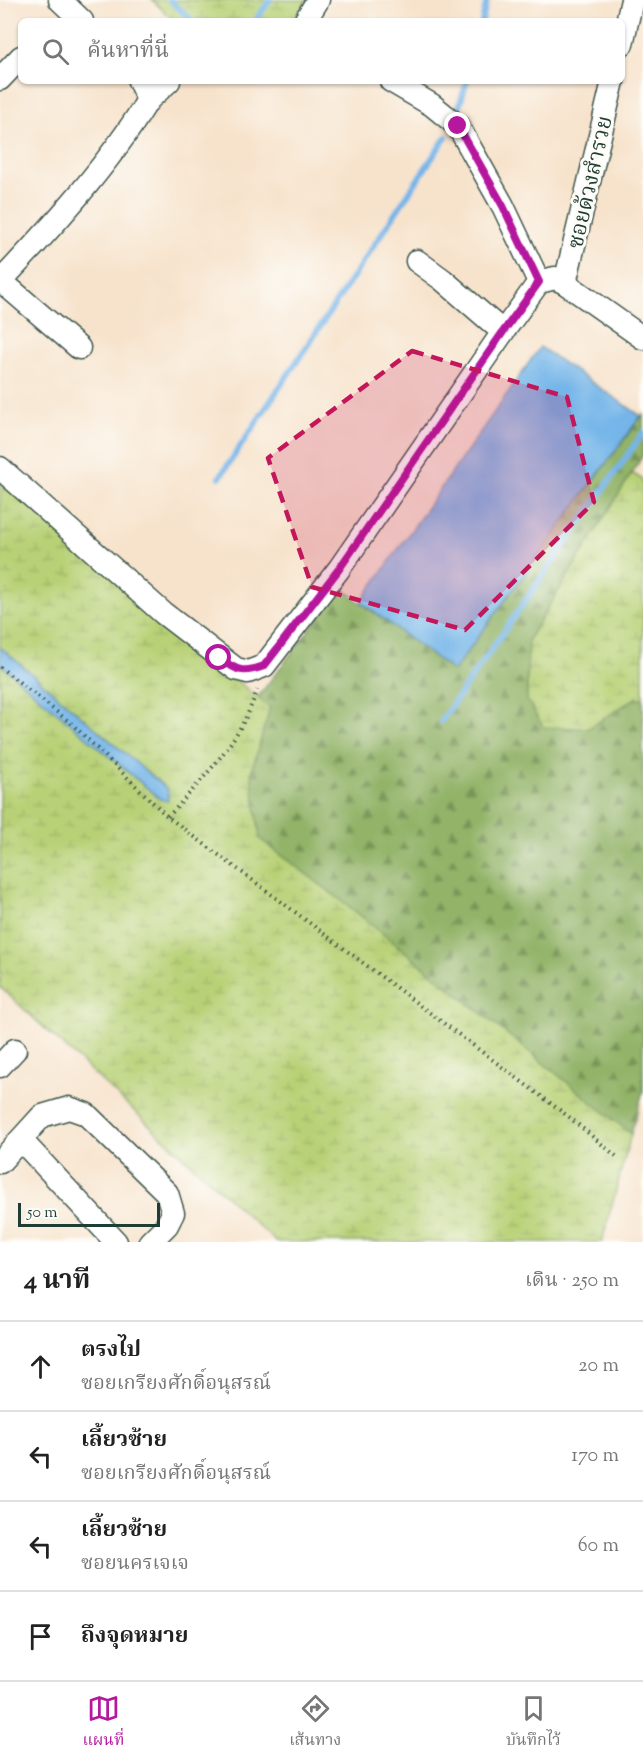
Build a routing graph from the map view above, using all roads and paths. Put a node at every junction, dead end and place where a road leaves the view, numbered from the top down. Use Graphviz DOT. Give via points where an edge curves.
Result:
graph roads {
  1 [pos="318,0"];
  2 [pos="632,0"];
  3 [pos="307,18"];
  4 [pos="625,31"];
  5 [pos="18,60"];
  6 [pos="0,79"];
  7 [pos="160,84"];
  8 [pos="396,84"];
  9 [pos="612,84"];
  10 [pos="143,91"];
  11 [pos="417,261"];
  12 [pos="1,282"];
  13 [pos="539,282"];
  14 [pos="565,283"];
  15 [pos="503,332"];
  16 [pos="643,338"];
  17 [pos="79,348"];
  18 [pos="0,468"];
  19 [pos="264,666"];
  20 [pos="0,667"];
  21 [pos="168,817"];
  22 [pos="21,1140"];
  23 [pos="616,1156"];
  24 [pos="0,1162"];
  25 [pos="116,1242"];
  26 [pos="150,1242"];
  1 -- 3 [label="street"];
  2 -- 4 [label="street"];
  5 -- 6 [label="street"];
  7 -- 10 [label="street"];
  8 -- 13 [label="street" via="458,126 503,206"];
  9 -- 14 [label="street, ซอยด้วงสำรวย"];
  10 -- 12 [label="street" via="133,123 70,206"];
  11 -- 15 [label="street"];
  12 -- 17 [label="street"];
  13 -- 14 [label="street" via="555,278"];
  13 -- 15 [label="street"];
  14 -- 16 [label="street"];
  15 -- 19 [label="street" via="339,569"];
  18 -- 19 [label="street" via="219,658 248,672"];
  19 -- 21 [label="path" via="251,709 220,759"];
  20 -- 21 [label="path" via="72,724"];
  21 -- 23 [label="path"];
  22 -- 24 [label="street"];
  22 -- 25 [label="street"];
  22 -- 26 [label="street" via="42,1116 69,1108 86,1114 167,1193 173,1213 167,1226"];
}
